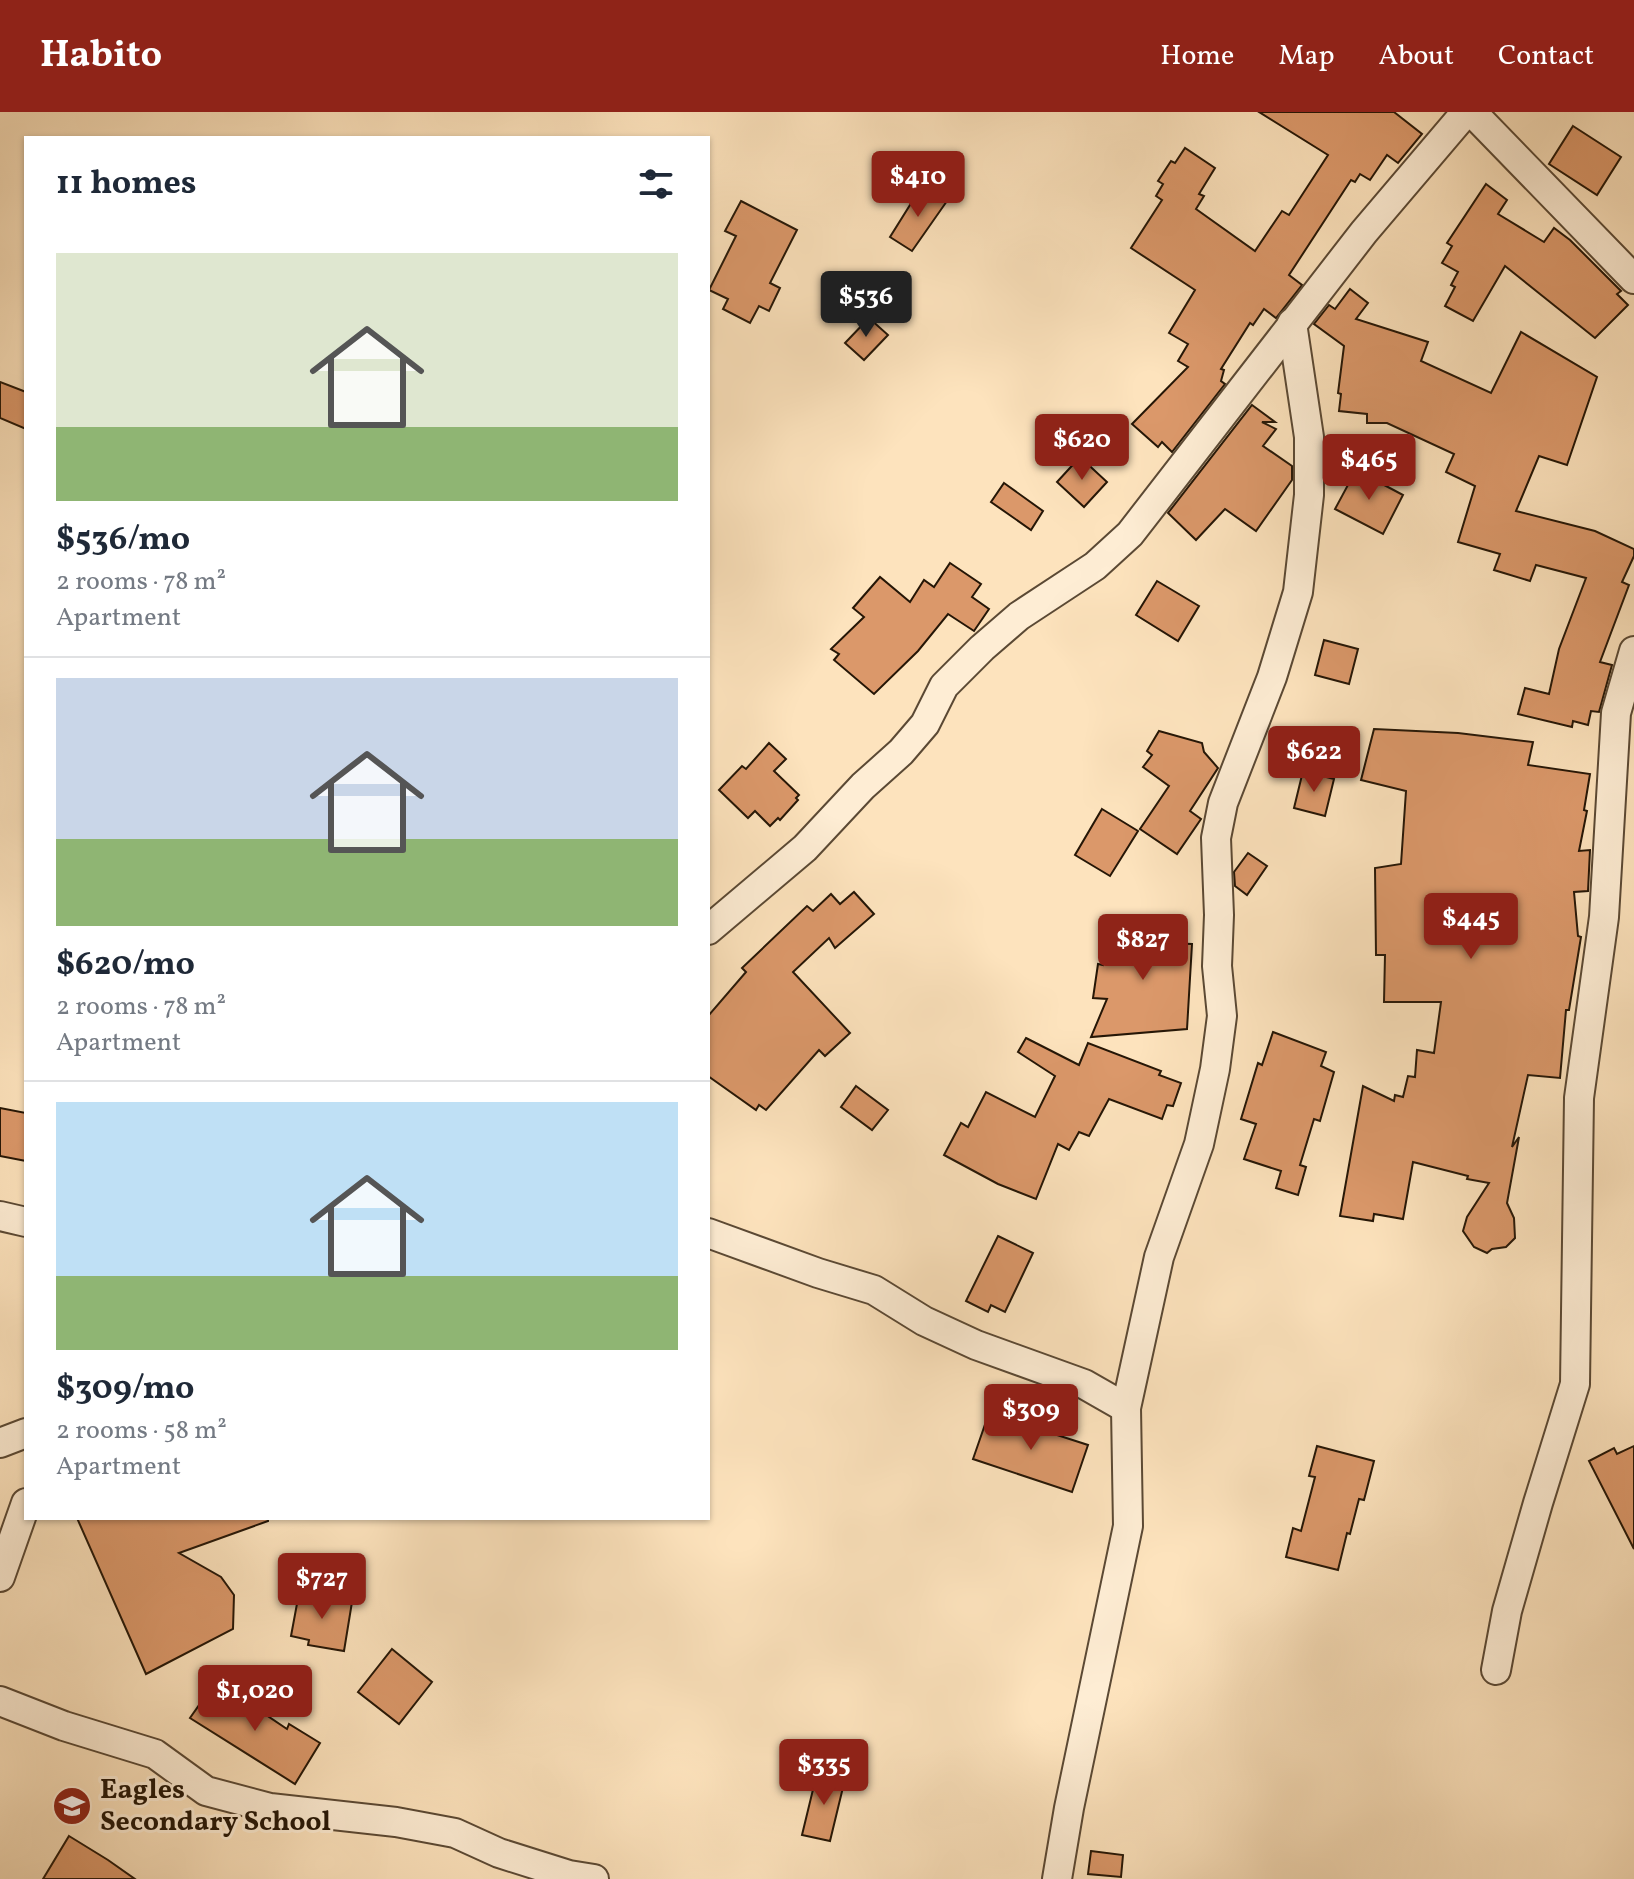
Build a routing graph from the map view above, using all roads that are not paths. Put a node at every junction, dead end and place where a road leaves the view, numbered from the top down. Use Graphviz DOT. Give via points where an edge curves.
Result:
graph roads {
  1 [pos="1466,112"];
  2 [pos="1472,112"];
  3 [pos="1634,279"];
  4 [pos="1292,323"];
  5 [pos="1634,651"];
  6 [pos="710,928"];
  7 [pos="0,1216"];
  8 [pos="24,1222"];
  9 [pos="710,1234"];
  10 [pos="1126,1408"];
  11 [pos="24,1434"];
  12 [pos="0,1443"];
  13 [pos="24,1509"];
  14 [pos="0,1577"];
  15 [pos="1496,1670"];
  16 [pos="0,1701"];
  17 [pos="594,1879"];
  18 [pos="1057,1879"];
  1 -- 4 [label="street"];
  2 -- 3 [label="street"];
  4 -- 6 [label="street" via="1130,534 982,648 944,686 925,724 901,752 805,848"];
  4 -- 10 [label="street" via="1309,437 1309,495 1298,592 1218,826 1222,1016 1215,1069 1199,1144 1159,1257"];
  5 -- 15 [label="street" via="1616,713 1604,917 1579,1098 1575,1384 1507,1611"];
  7 -- 8 [label="street"];
  9 -- 10 [label="street" via="874,1290 924,1321 1084,1384"];
  10 -- 18 [label="street" via="1128,1526"];
  11 -- 12 [label="street"];
  13 -- 14 [label="street"];
  16 -- 17 [label="street" via="155,1754 206,1791 270,1808 455,1833 499,1853"];
}
